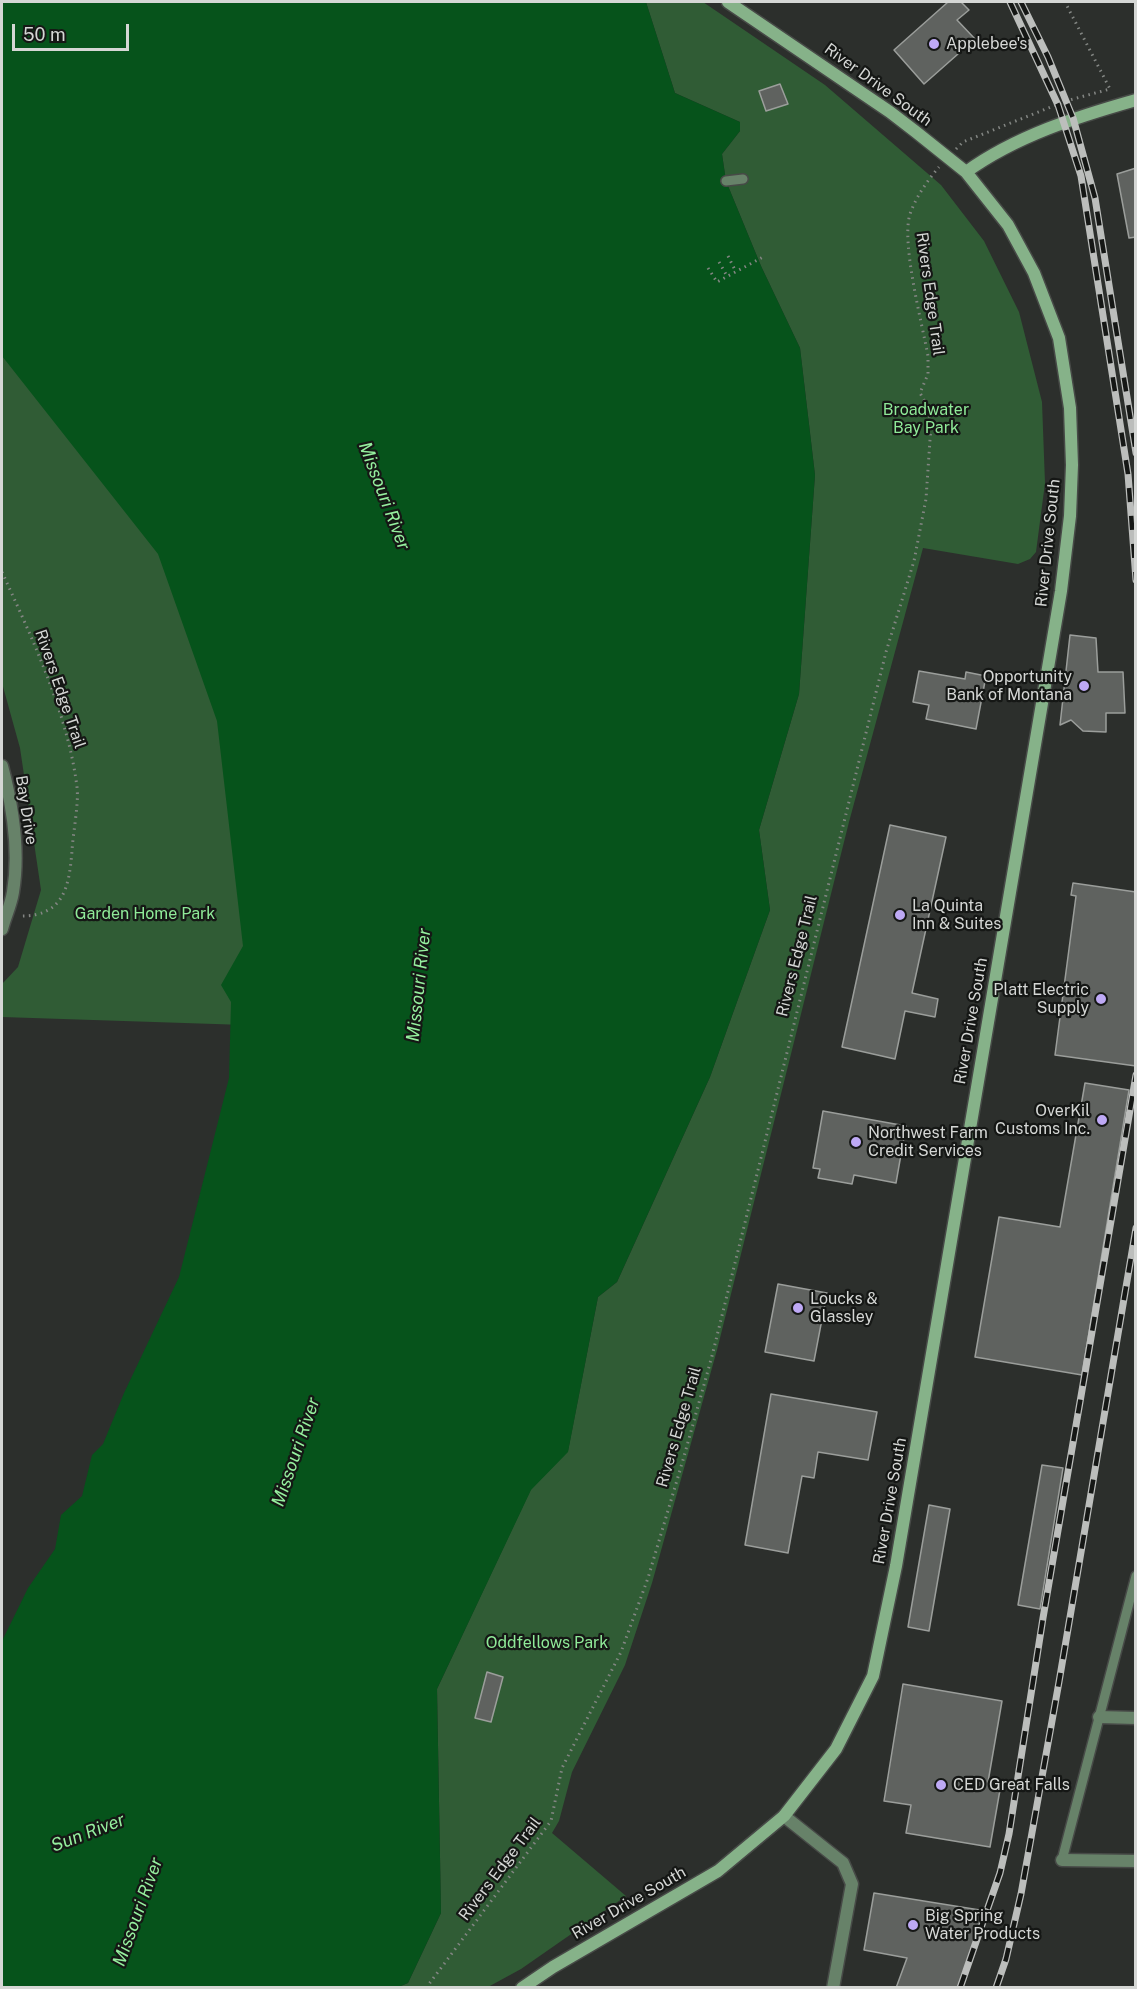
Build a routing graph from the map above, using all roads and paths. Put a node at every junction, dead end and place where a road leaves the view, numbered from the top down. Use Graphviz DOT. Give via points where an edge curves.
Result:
graph roads {
  1 [pos="728,2"];
  2 [pos="1065,2"];
  3 [pos="1136,100"];
  4 [pos="947,157"];
  5 [pos="966,172"];
  6 [pos="743,179"];
  7 [pos="726,181"];
  8 [pos="728,256"];
  9 [pos="763,257"];
  10 [pos="719,262"];
  11 [pos="708,268"];
  12 [pos="736,272"];
  13 [pos="727,276"];
  14 [pos="2,572"];
  15 [pos="2,766"];
  16 [pos="6,913"];
  17 [pos="2,929"];
  18 [pos="1136,1576"];
  19 [pos="1099,1718"];
  20 [pos="1136,1718"];
  21 [pos="784,1816"];
  22 [pos="1062,1860"];
  23 [pos="1136,1861"];
  24 [pos="426,1988"];
  25 [pos="522,1988"];
  26 [pos="833,1988"];
  1 -- 4 [label="main road, River Drive South" via="890,112"];
  2 -- 4 [label="path, Rivers Edge Trail" via="1110,89 1066,101 963,142"];
  3 -- 5 [label="main road" via="1073,118 991,154"];
  4 -- 5 [label="main road, River Drive South"];
  4 -- 24 [label="path, Rivers Edge Trail" via="925,183 910,215 907,238 928,356 928,374 920,393 928,407 931,425 926,499 916,551 886,652 683,1460 621,1652 562,1768 551,1821"];
  5 -- 21 [label="main road, River Drive South" via="1008,225 1034,273 1059,338 1070,408 1070,516 1057,613 898,1555 873,1676 836,1749"];
  6 -- 7 [label="lane"];
  8 -- 12 [label="path"];
  9 -- 12 [label="path"];
  10 -- 13 [label="path"];
  11 -- 13 [label="path" via="717,282"];
  12 -- 13 [label="path"];
  14 -- 16 [label="path, Rivers Edge Trail" via="36,647 66,733 77,789 70,873 64,893 55,907 37,916"];
  15 -- 16 [label="street, Bay Drive" via="10,796 16,854 13,894"];
  16 -- 17 [label="street, Bay Drive"];
  18 -- 19 [label="lane"];
  19 -- 20 [label="street"];
  19 -- 22 [label="lane"];
  21 -- 25 [label="main road, River Drive South" via="718,1870"];
  21 -- 26 [label="street" via="843,1863 852,1884"];
  22 -- 23 [label="street"];
}
